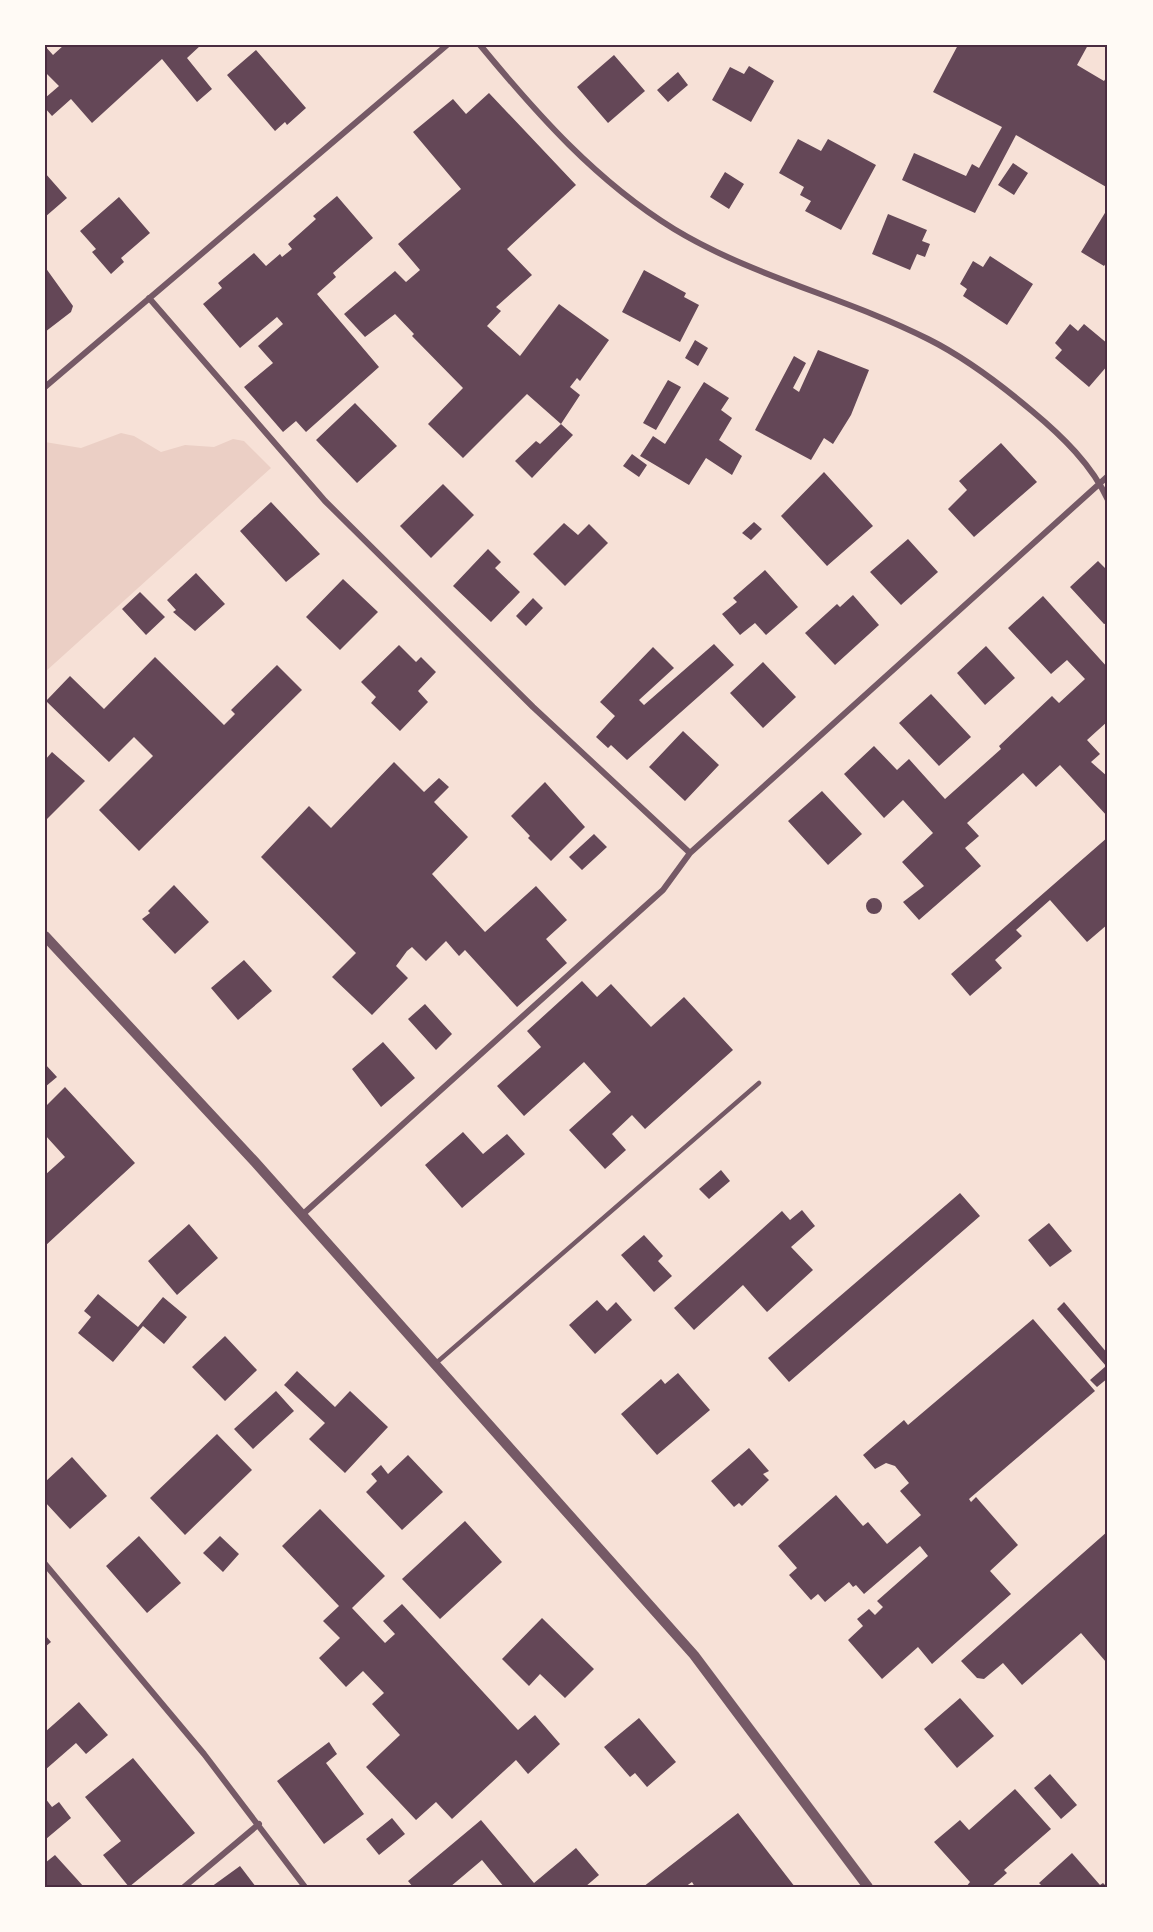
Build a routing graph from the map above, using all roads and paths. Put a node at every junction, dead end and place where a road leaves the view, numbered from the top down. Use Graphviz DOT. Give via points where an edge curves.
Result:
graph roads {
  1 [pos="447,45"];
  2 [pos="480,45"];
  3 [pos="149,298"];
  4 [pos="45,387"];
  5 [pos="1108,476"];
  6 [pos="1100,483"];
  7 [pos="1108,500"];
  8 [pos="690,853"];
  9 [pos="45,936"];
  10 [pos="759,1083"];
  11 [pos="302,1215"];
  12 [pos="435,1364"];
  13 [pos="45,1564"];
  14 [pos="259,1824"];
  15 [pos="184,1887"];
  16 [pos="304,1887"];
  17 [pos="868,1887"];
  1 -- 3 [label="street"];
  2 -- 6 [label="street" via="561,137 637,204 732,260 896,324 956,354 1041,418"];
  3 -- 4 [label="street"];
  3 -- 8 [label="street" via="333,509 540,714"];
  5 -- 6 [label="street"];
  6 -- 7 [label="street"];
  6 -- 8 [label="street"];
  8 -- 11 [label="street" via="663,890"];
  9 -- 11 [label="street"];
  10 -- 12 [label="lane"];
  11 -- 12 [label="street"];
  12 -- 17 [label="street" via="694,1656"];
  13 -- 14 [label="street"];
  14 -- 15 [label="street"];
  14 -- 16 [label="street"];
}
